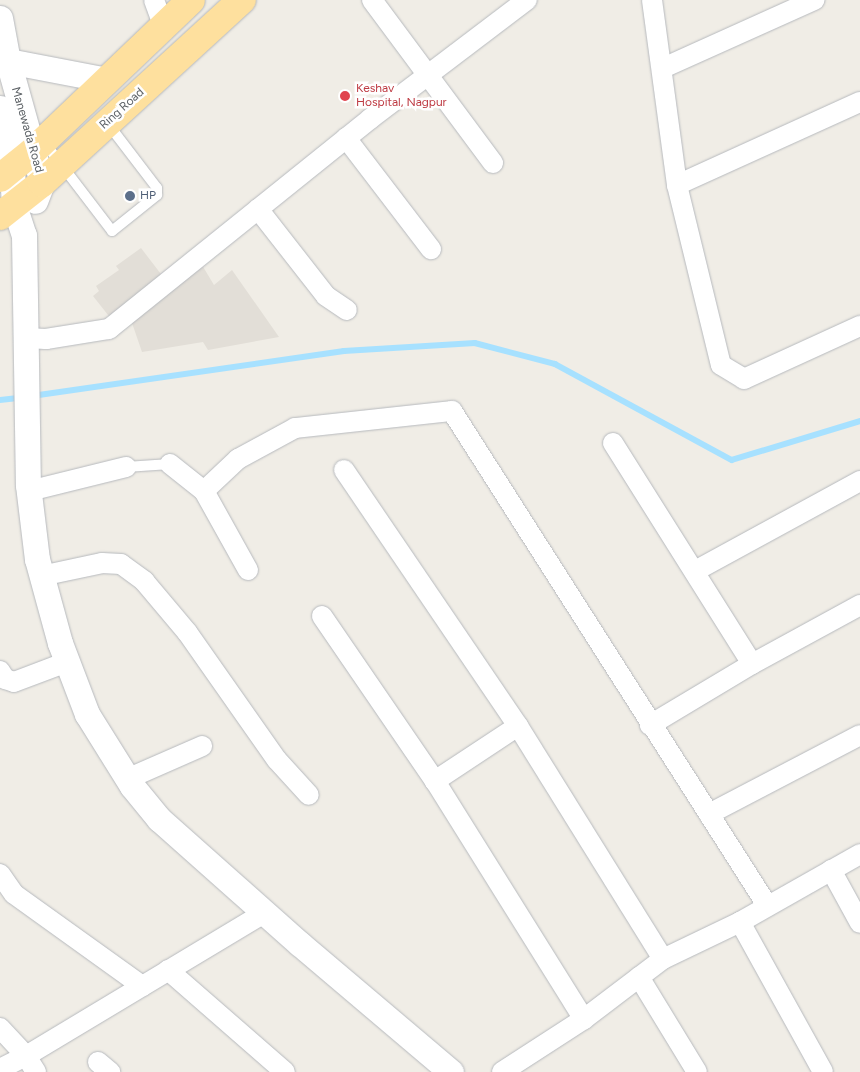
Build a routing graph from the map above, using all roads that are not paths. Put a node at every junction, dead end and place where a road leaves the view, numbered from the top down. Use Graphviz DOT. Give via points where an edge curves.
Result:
graph roads {
  1 [pos="191,0"];
  2 [pos="242,0"];
  3 [pos="372,0"];
  4 [pos="527,0"];
  5 [pos="652,0"];
  6 [pos="814,0"];
  7 [pos="159,12"];
  8 [pos="0,18"];
  9 [pos="8,61"];
  10 [pos="663,68"];
  11 [pos="429,74"];
  12 [pos="107,80"];
  13 [pos="860,102"];
  14 [pos="0,108"];
  15 [pos="107,123"];
  16 [pos="346,138"];
  17 [pos="22,160"];
  18 [pos="493,163"];
  19 [pos="51,174"];
  20 [pos="677,185"];
  21 [pos="258,209"];
  22 [pos="7,211"];
  23 [pos="24,235"];
  24 [pos="431,249"];
  25 [pos="347,310"];
  26 [pos="860,326"];
  27 [pos="25,338"];
  28 [pos="613,443"];
  29 [pos="170,464"];
  30 [pos="126,467"];
  31 [pos="344,470"];
  32 [pos="860,481"];
  33 [pos="29,491"];
  34 [pos="204,491"];
  35 [pos="248,570"];
  36 [pos="695,571"];
  37 [pos="41,576"];
  38 [pos="860,605"];
  39 [pos="322,616"];
  40 [pos="67,662"];
  41 [pos="752,664"];
  42 [pos="0,671"];
  43 [pos="650,724"];
  44 [pos="518,726"];
  45 [pos="860,735"];
  46 [pos="202,746"];
  47 [pos="127,779"];
  48 [pos="435,781"];
  49 [pos="309,794"];
  50 [pos="708,814"];
  51 [pos="860,854"];
  52 [pos="831,870"];
  53 [pos="0,874"];
  54 [pos="7,899"];
  55 [pos="767,905"];
  56 [pos="264,913"];
  57 [pos="740,922"];
  58 [pos="860,923"];
  59 [pos="663,959"];
  60 [pos="168,970"];
  61 [pos="639,977"];
  62 [pos="142,986"];
  63 [pos="584,1019"];
  64 [pos="0,1028"];
  65 [pos="31,1064"];
  66 [pos="0,1069"];
  67 [pos="285,1072"];
  68 [pos="450,1072"];
  69 [pos="502,1072"];
  70 [pos="697,1072"];
  71 [pos="824,1072"];
  1 -- 7 [label="highway"];
  2 -- 15 [label="highway, Ring Road"];
  3 -- 11 [label="street"];
  4 -- 11 [label="street"];
  5 -- 10 [label="street"];
  6 -- 10 [label="street"];
  7 -- 12 [label="highway"];
  8 -- 9 [label="street, Manewada Road"];
  9 -- 12 [label="street"];
  9 -- 17 [label="street, Manewada Road"];
  10 -- 20 [label="street"];
  11 -- 16 [label="street"];
  11 -- 18 [label="street"];
  12 -- 17 [label="highway"];
  13 -- 20 [label="street"];
  14 -- 17 [label="street"];
  15 -- 19 [label="highway, Ring Road"];
  15 -- 19 [label="lane" via="155,183 156,195 112,231"];
  16 -- 21 [label="street"];
  16 -- 24 [label="street"];
  17 -- 19 [label="street, Manewada Road"];
  17 -- 22 [label="street"];
  19 -- 22 [label="highway, Ring Road"];
  19 -- 23 [label="street"];
  20 -- 26 [label="street" via="721,365 744,379"];
  21 -- 25 [label="street" via="326,296"];
  21 -- 27 [label="street" via="109,329"];
  22 -- 23 [label="street"];
  23 -- 27 [label="street"];
  27 -- 33 [label="street"];
  28 -- 36 [label="street"];
  29 -- 30 [label="lane"];
  29 -- 34 [label="street"];
  30 -- 33 [label="street"];
  31 -- 44 [label="street"];
  32 -- 36 [label="street"];
  33 -- 37 [label="street"];
  34 -- 35 [label="street"];
  34 -- 43 [label="street" via="238,460 295,428 452,411"];
  36 -- 41 [label="street"];
  37 -- 40 [label="street"];
  37 -- 49 [label="street" via="102,563 121,564 144,581 187,632 278,760"];
  38 -- 41 [label="street"];
  39 -- 48 [label="street"];
  40 -- 42 [label="street" via="14,682 5,679"];
  40 -- 47 [label="street" via="87,714"];
  41 -- 43 [label="street"];
  43 -- 50 [label="street"];
  44 -- 48 [label="street"];
  44 -- 59 [label="street"];
  45 -- 50 [label="street"];
  46 -- 47 [label="street"];
  47 -- 56 [label="street" via="159,819"];
  48 -- 63 [label="street"];
  50 -- 55 [label="street"];
  51 -- 52 [label="street"];
  52 -- 55 [label="street"];
  52 -- 58 [label="street"];
  53 -- 54 [label="street"];
  54 -- 62 [label="street"];
  55 -- 57 [label="street"];
  56 -- 60 [label="street"];
  56 -- 68 [label="street"];
  57 -- 59 [label="street"];
  57 -- 71 [label="street"];
  59 -- 61 [label="street"];
  60 -- 62 [label="street"];
  60 -- 67 [label="street"];
  61 -- 63 [label="street"];
  61 -- 70 [label="street"];
  62 -- 65 [label="street"];
  63 -- 69 [label="street"];
  64 -- 65 [label="street"];
  65 -- 66 [label="street"];
}
